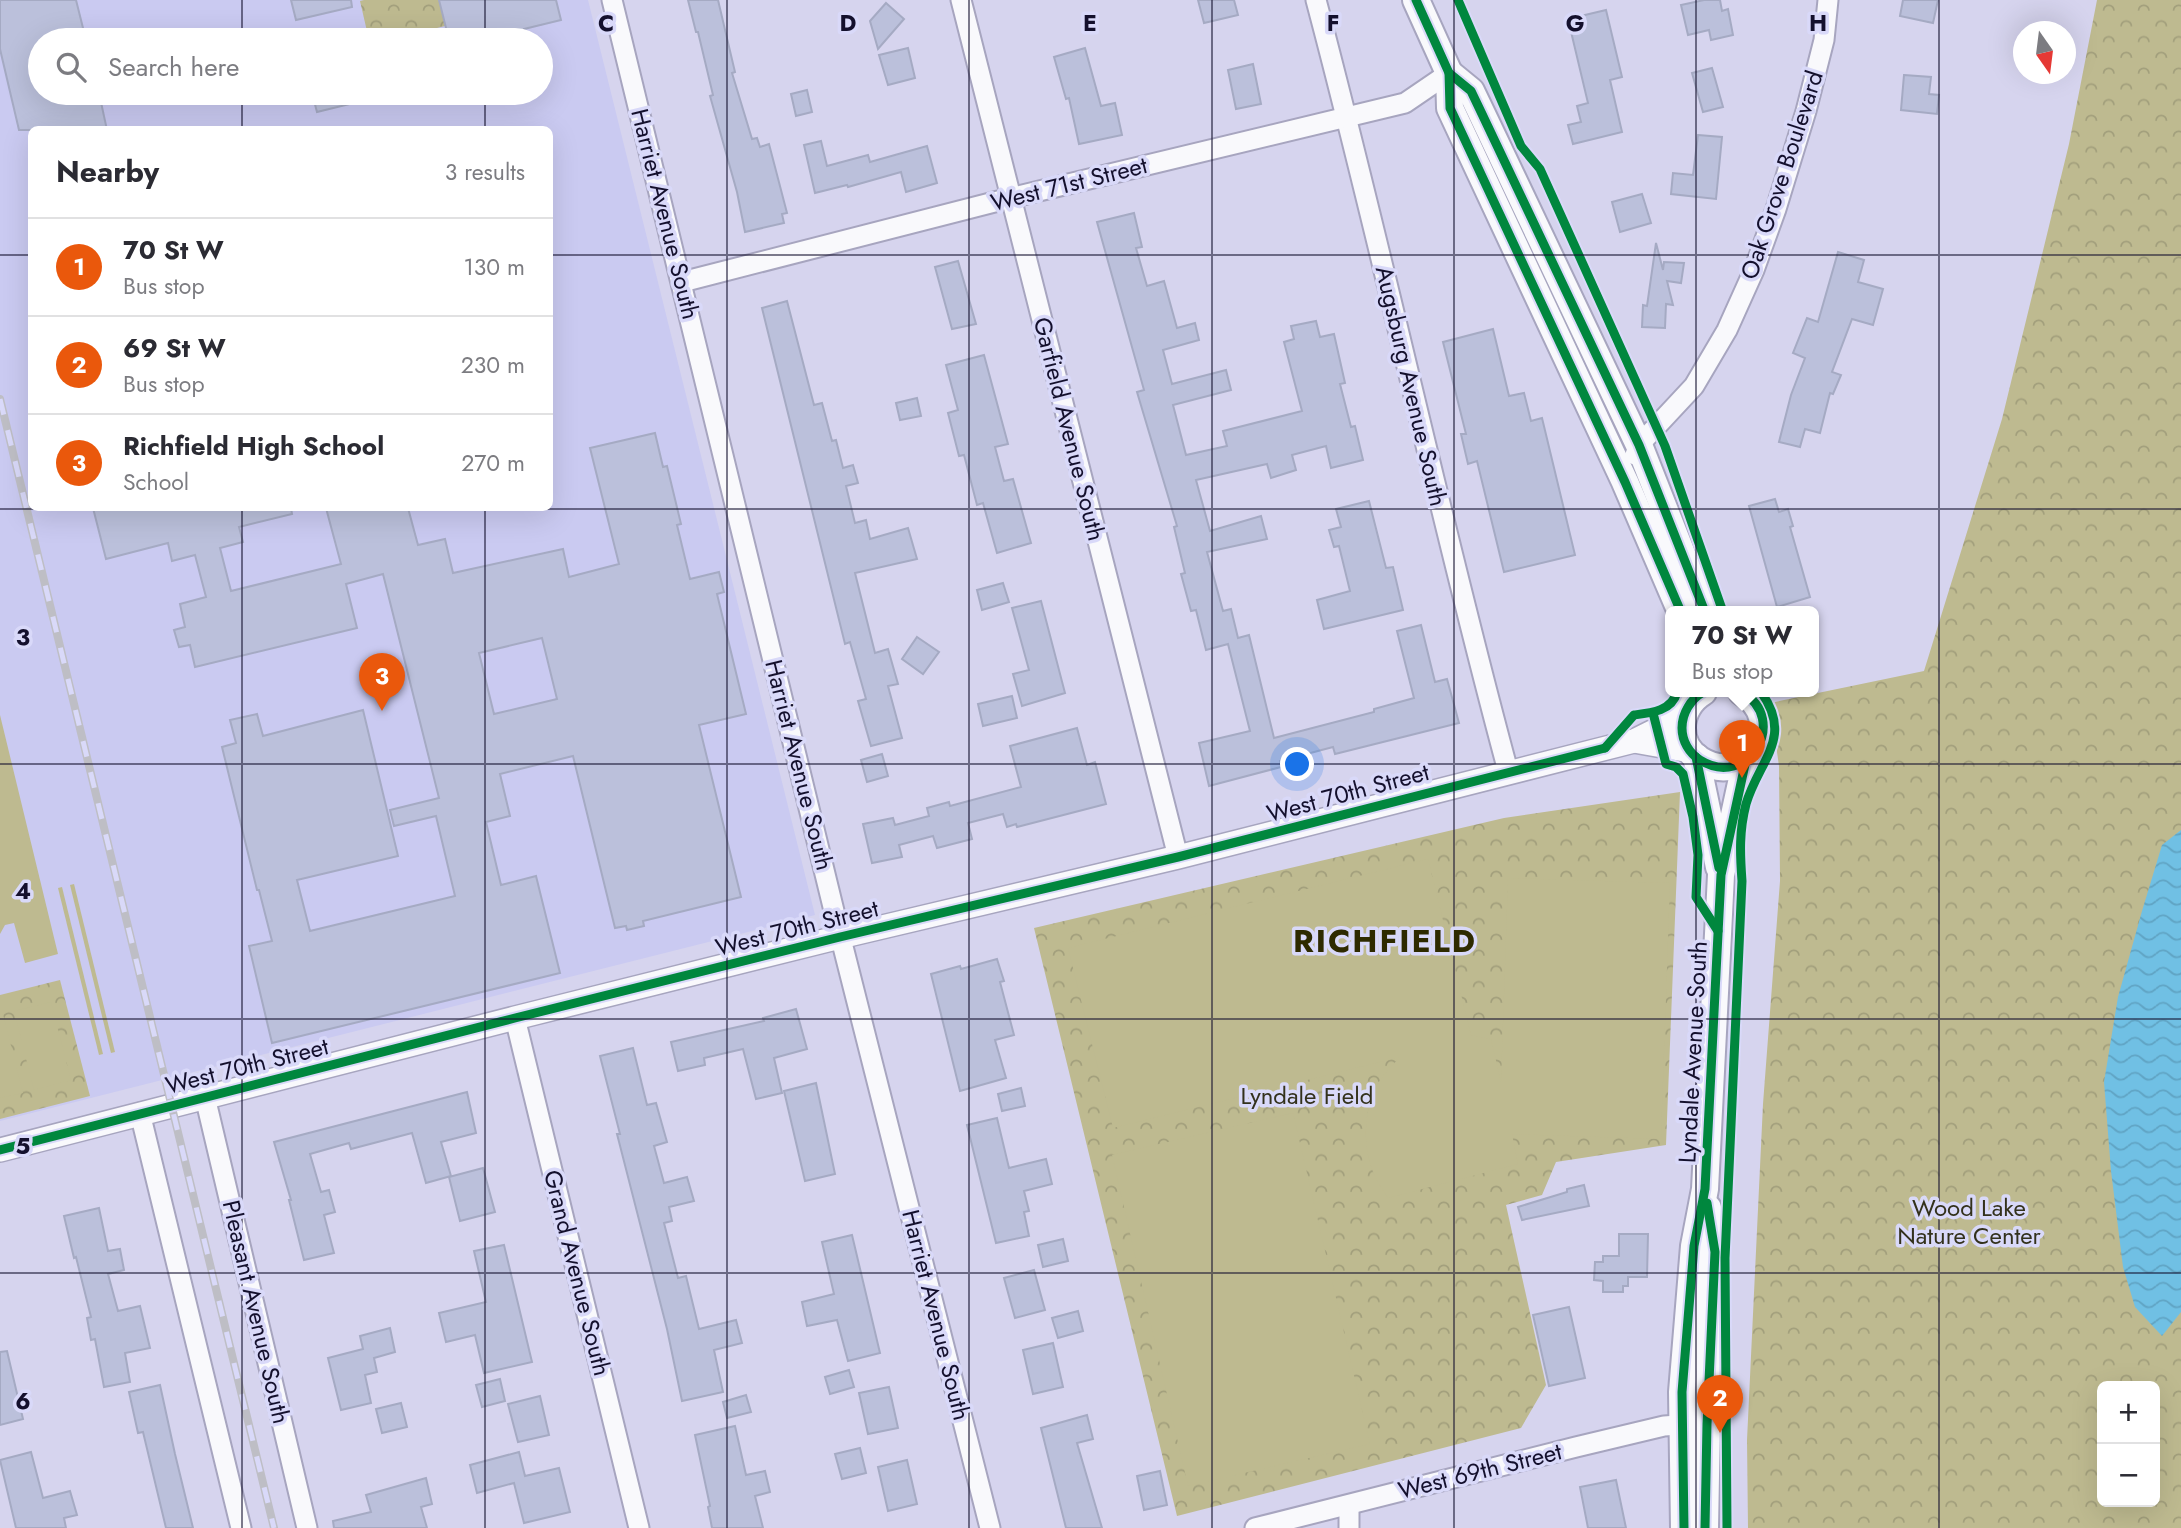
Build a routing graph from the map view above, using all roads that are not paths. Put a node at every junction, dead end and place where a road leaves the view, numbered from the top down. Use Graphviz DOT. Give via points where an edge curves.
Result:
graph roads {
  1 [pos="612,0"];
  2 [pos="961,0"];
  3 [pos="1316,0"];
  4 [pos="1416,0"];
  5 [pos="1828,0"];
  6 [pos="1450,74"];
  7 [pos="1347,116"];
  8 [pos="1010,198"];
  9 [pos="682,282"];
  10 [pos="1639,446"];
  11 [pos="1625,482"];
  12 [pos="1678,606"];
  13 [pos="1703,606"];
  14 [pos="1696,697"];
  15 [pos="1748,697"];
  16 [pos="1684,716"];
  17 [pos="1634,741"];
  18 [pos="1693,754"];
  19 [pos="1746,760"];
  20 [pos="1508,771"];
  21 [pos="1178,857"];
  22 [pos="1721,875"];
  23 [pos="841,937"];
  24 [pos="514,1018"];
  25 [pos="205,1097"];
  26 [pos="140,1113"];
  27 [pos="0,1150"];
  28 [pos="1695,1424"];
  29 [pos="1349,1505"];
  30 [pos="241,1528"];
  31 [pos="307,1528"];
  32 [pos="639,1528"];
  33 [pos="990,1528"];
  34 [pos="1255,1528"];
  35 [pos="1349,1528"];
  36 [pos="1684,1528"];
  37 [pos="1705,1528"];
  1 -- 9 [label="street, Harriet Avenue South"];
  2 -- 8 [label="street, Garfield Avenue South"];
  3 -- 7 [label="street, Augsburg Avenue South"];
  4 -- 6 [label="main road"];
  5 -- 10 [label="street, Oak Grove Boulevard" via="1824,40 1806,111 1754,270 1727,330 1694,386"];
  6 -- 7 [label="street, West 71st Street" via="1405,103"];
  6 -- 10 [label="main road" via="1471,91"];
  6 -- 11 [label="main road" via="1450,108"];
  7 -- 8 [label="street, West 71st Street"];
  7 -- 20 [label="street, Augsburg Avenue South"];
  8 -- 9 [label="street, West 71st Street"];
  8 -- 21 [label="street, Garfield Avenue South"];
  9 -- 23 [label="street, Harriet Avenue South"];
  10 -- 11 [label="street, Oak Grove Boulevard"];
  10 -- 13 [label="main road"];
  11 -- 12 [label="main road"];
  14 -- 16 [label="main road"];
  15 -- 19 [label="main road, Lyndale Avenue South" via="1761,714 1763,727 1761,740"];
  16 -- 17 [label="street, West 70th Street"];
  16 -- 18 [label="main road, Lyndale Avenue South" via="1682,730"];
  17 -- 18 [label="street, West 70th Street"];
  17 -- 20 [label="street, West 70th Street"];
  18 -- 19 [label="main road" via="1720,768"];
  18 -- 22 [label="main road, Lyndale Avenue South"];
  19 -- 22 [label="main road, Lyndale Avenue South"];
  20 -- 21 [label="street, West 70th Street"];
  21 -- 23 [label="street, West 70th Street"];
  22 -- 28 [label="main road, Lyndale Avenue South" via="1705,1189 1715,1252"];
  23 -- 24 [label="street, West 70th Street"];
  23 -- 33 [label="street, Harriet Avenue South"];
  24 -- 25 [label="street, West 70th Street"];
  24 -- 32 [label="street, Grand Avenue South"];
  25 -- 26 [label="street, West 70th Street"];
  25 -- 31 [label="street, Pleasant Avenue South"];
  26 -- 27 [label="street, West 70th Street"];
  26 -- 30 [label="street"];
  28 -- 29 [label="street, West 69th Street" via="1664,1426"];
  28 -- 36 [label="main road, Lyndale Avenue South"];
  28 -- 37 [label="main road, Lyndale Avenue South"];
  29 -- 34 [label="street, West 69th Street"];
  29 -- 35 [label="street"];
}
